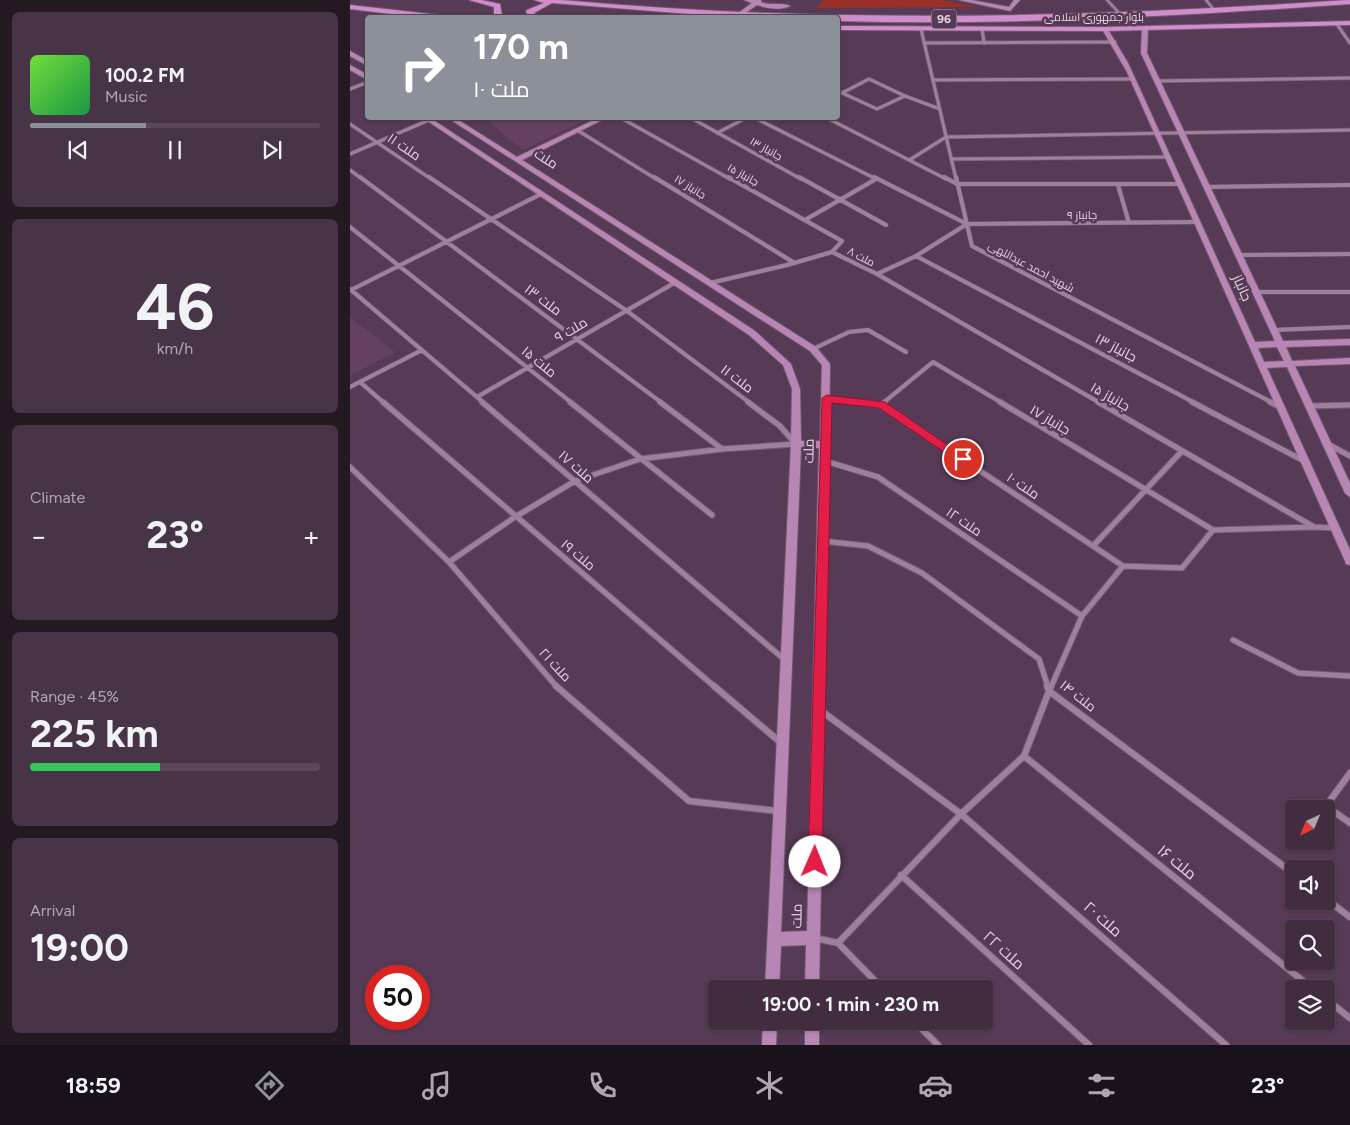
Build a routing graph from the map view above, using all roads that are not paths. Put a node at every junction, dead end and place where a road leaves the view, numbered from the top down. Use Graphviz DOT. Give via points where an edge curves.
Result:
graph roads {
  1 [pos="472,0"];
  2 [pos="538,0"];
  3 [pos="747,0"];
  4 [pos="962,0"];
  5 [pos="1017,0"];
  6 [pos="1107,0"];
  7 [pos="1206,0"];
  8 [pos="758,1"];
  9 [pos="554,2"];
  10 [pos="1350,2"];
  11 [pos="788,3"];
  12 [pos="1332,3"];
  13 [pos="1350,6"];
  14 [pos="350,7"];
  15 [pos="1010,9"];
  16 [pos="1215,11"];
  17 [pos="421,15"];
  18 [pos="498,15"];
  19 [pos="532,15"];
  20 [pos="739,15"];
  21 [pos="784,15"];
  22 [pos="1122,16"];
  23 [pos="840,17"];
  24 [pos="1024,19"];
  25 [pos="1350,23"];
  26 [pos="1336,24"];
  27 [pos="840,28"];
  28 [pos="982,28"];
  29 [pos="1145,28"];
  30 [pos="921,29"];
  31 [pos="1105,29"];
  32 [pos="1115,42"];
  33 [pos="924,43"];
  34 [pos="984,43"];
  35 [pos="1350,43"];
  36 [pos="350,53"];
  37 [pos="365,62"];
  38 [pos="350,67"];
  39 [pos="365,76"];
  40 [pos="1350,78"];
  41 [pos="1133,79"];
  42 [pos="933,80"];
  43 [pos="1157,81"];
  44 [pos="365,83"];
  45 [pos="350,89"];
  46 [pos="840,92"];
  47 [pos="905,96"];
  48 [pos="940,109"];
  49 [pos="426,120"];
  50 [pos="430,120"];
  51 [pos="454,120"];
  52 [pos="598,120"];
  53 [pos="625,120"];
  54 [pos="695,120"];
  55 [pos="742,120"];
  56 [pos="759,120"];
  57 [pos="831,120"];
  58 [pos="350,124"];
  59 [pos="577,130"];
  60 [pos="1350,130"];
  61 [pos="717,132"];
  62 [pos="1182,132"];
  63 [pos="1158,134"];
  64 [pos="946,137"];
  65 [pos="377,142"];
  66 [pos="350,154"];
  67 [pos="1168,157"];
  68 [pos="911,159"];
  69 [pos="951,159"];
  70 [pos="517,160"];
  71 [pos="350,170"];
  72 [pos="876,179"];
  73 [pos="957,184"];
  74 [pos="1178,184"];
  75 [pos="1118,185"];
  76 [pos="1350,185"];
  77 [pos="1206,187"];
  78 [pos="541,194"];
  79 [pos="840,200"];
  80 [pos="492,219"];
  81 [pos="805,220"];
  82 [pos="1197,222"];
  83 [pos="1129,223"];
  84 [pos="967,224"];
  85 [pos="886,225"];
  86 [pos="350,228"];
  87 [pos="446,240"];
  88 [pos="832,252"];
  89 [pos="1350,254"];
  90 [pos="1238,255"];
  91 [pos="916,256"];
  92 [pos="793,262"];
  93 [pos="398,265"];
  94 [pos="877,274"];
  95 [pos="676,282"];
  96 [pos="710,283"];
  97 [pos="351,289"];
  98 [pos="1256,292"];
  99 [pos="1350,292"];
  100 [pos="627,310"];
  101 [pos="1350,327"];
  102 [pos="1274,330"];
  103 [pos="577,339"];
  104 [pos="1350,342"];
  105 [pos="1280,344"];
  106 [pos="1252,345"];
  107 [pos="422,350"];
  108 [pos="814,350"];
  109 [pos="906,352"];
  110 [pos="1350,360"];
  111 [pos="1289,362"];
  112 [pos="1261,365"];
  113 [pos="528,368"];
  114 [pos="360,382"];
  115 [pos="350,387"];
  116 [pos="478,397"];
  117 [pos="827,398"];
  118 [pos="881,405"];
  119 [pos="1309,406"];
  120 [pos="1350,406"];
  121 [pos="1280,407"];
  122 [pos="796,444"];
  123 [pos="1327,444"];
  124 [pos="826,445"];
  125 [pos="722,449"];
  126 [pos="1182,451"];
  127 [pos="1350,456"];
  128 [pos="640,459"];
  129 [pos="825,461"];
  130 [pos="1304,461"];
  131 [pos="350,467"];
  132 [pos="575,481"];
  133 [pos="1146,491"];
  134 [pos="1350,493"];
  135 [pos="712,515"];
  136 [pos="515,517"];
  137 [pos="1314,527"];
  138 [pos="1336,528"];
  139 [pos="1213,530"];
  140 [pos="823,541"];
  141 [pos="1093,546"];
  142 [pos="1350,561"];
  143 [pos="449,562"];
  144 [pos="1123,566"];
  145 [pos="1082,616"];
  146 [pos="1233,640"];
  147 [pos="787,662"];
  148 [pos="1350,676"];
  149 [pos="1049,690"];
  150 [pos="819,709"];
  151 [pos="783,744"];
  152 [pos="1024,756"];
  153 [pos="1350,773"];
  154 [pos="780,812"];
  155 [pos="961,814"];
  156 [pos="1350,823"];
  157 [pos="1285,867"];
  158 [pos="901,875"];
  159 [pos="1335,906"];
  160 [pos="1350,917"];
  161 [pos="813,938"];
  162 [pos="774,939"];
  163 [pos="838,943"];
  164 [pos="772,980"];
  165 [pos="812,980"];
  166 [pos="874,980"];
  167 [pos="1302,980"];
  168 [pos="1335,1006"];
  169 [pos="1350,1018"];
  170 [pos="770,1030"];
  171 [pos="812,1030"];
  172 [pos="923,1030"];
  173 [pos="769,1045"];
  174 [pos="812,1045"];
  175 [pos="938,1045"];
  176 [pos="1089,1045"];
  177 [pos="1226,1045"];
  1 -- 18 [label="main road" via="496,6"];
  2 -- 9 [label="main road, بلوار جمهوری اسلامی / 96"];
  3 -- 8 [label="main road"];
  4 -- 15 [label="main road"];
  5 -- 15 [label="main road"];
  6 -- 22 [label="lane"];
  7 -- 16 [label="lane"];
  8 -- 11 [label="main road" via="769,7"];
  8 -- 20 [label="main road"];
  9 -- 19 [label="main road" via="530,12"];
  9 -- 20 [label="main road, بلوار جمهوری اسلامی / 96"];
  10 -- 12 [label="main road, بلوار جمهوری اسلامی / 96"];
  11 -- 21 [label="main road"];
  12 -- 13 [label="main road"];
  12 -- 16 [label="main road, بلوار جمهوری اسلامی / 96"];
  14 -- 17 [label="main road"];
  15 -- 24 [label="main road"];
  16 -- 22 [label="main road, بلوار جمهوری اسلامی / 96"];
  22 -- 24 [label="main road, بلوار جمهوری اسلامی / 96"];
  23 -- 24 [label="main road, بلوار جمهوری اسلامی / 96"];
  25 -- 26 [label="main road, بلوار جمهوری اسلامی / 96"];
  26 -- 29 [label="main road, بلوار جمهوری اسلامی / 96"];
  26 -- 35 [label="street"];
  27 -- 30 [label="main road, بلوار جمهوری اسلامی / 96"];
  28 -- 30 [label="main road, بلوار جمهوری اسلامی / 96"];
  28 -- 31 [label="main road, بلوار جمهوری اسلامی / 96"];
  28 -- 34 [label="street"];
  29 -- 31 [label="main road, بلوار جمهوری اسلامی / 96"];
  29 -- 43 [label="main road, جانباز" via="1144,53"];
  30 -- 33 [label="street, شهید احمد عبداللهی"];
  31 -- 32 [label="main road, جانباز"];
  32 -- 34 [label="street"];
  32 -- 41 [label="main road, جانباز"];
  33 -- 34 [label="street"];
  33 -- 42 [label="street, شهید احمد عبداللهی"];
  36 -- 37 [label="main road"];
  38 -- 39 [label="main road"];
  40 -- 43 [label="street"];
  41 -- 42 [label="street"];
  41 -- 63 [label="main road, جانباز"];
  42 -- 48 [label="street, شهید احمد عبداللهی"];
  43 -- 62 [label="main road, جانباز"];
  44 -- 45 [label="street"];
  46 -- 47 [label="street" via="869,79"];
  46 -- 47 [label="street" via="878,109"];
  47 -- 48 [label="street"];
  48 -- 64 [label="street, شهید احمد عبداللهی"];
  49 -- 65 [label="street"];
  50 -- 78 [label="main road, ملت"];
  51 -- 70 [label="main road, ملت"];
  52 -- 59 [label="main road"];
  53 -- 81 [label="street, جانباز ۱۵"];
  54 -- 61 [label="street, جانباز ۱۳"];
  55 -- 61 [label="street"];
  56 -- 72 [label="street"];
  57 -- 68 [label="street"];
  58 -- 65 [label="street, ملت ۱۱"];
  59 -- 70 [label="main road"];
  59 -- 92 [label="street, جانباز ۱۷"];
  60 -- 62 [label="street"];
  61 -- 79 [label="street, جانباز ۱۳"];
  62 -- 63 [label="street"];
  62 -- 77 [label="main road, جانباز"];
  63 -- 64 [label="street"];
  63 -- 67 [label="main road, جانباز"];
  64 -- 68 [label="street"];
  64 -- 69 [label="street, شهید احمد عبداللهی"];
  65 -- 66 [label="street"];
  65 -- 80 [label="street, ملت ۱۱"];
  67 -- 69 [label="street"];
  67 -- 74 [label="main road, جانباز"];
  68 -- 73 [label="street"];
  69 -- 73 [label="street, شهید احمد عبداللهی"];
  70 -- 96 [label="main road, ملت"];
  71 -- 87 [label="street, ملت ۱۳"];
  72 -- 79 [label="street"];
  72 -- 84 [label="street"];
  73 -- 75 [label="street"];
  73 -- 84 [label="street, شهید احمد عبداللهی"];
  74 -- 75 [label="street"];
  74 -- 82 [label="main road, جانباز"];
  75 -- 83 [label="street"];
  76 -- 77 [label="street"];
  77 -- 90 [label="main road, جانباز"];
  78 -- 80 [label="street"];
  78 -- 95 [label="main road, ملت"];
  79 -- 81 [label="street"];
  79 -- 85 [label="street, جانباز ۱۳"];
  80 -- 87 [label="street"];
  80 -- 100 [label="street, ملت ۱۱"];
  81 -- 88 [label="street, جانباز ۱۵" via="842,241"];
  82 -- 83 [label="street, جانباز ۹"];
  82 -- 106 [label="main road, جانباز"];
  83 -- 84 [label="street, جانباز ۹"];
  84 -- 91 [label="street, ملت ۸"];
  84 -- 121 [label="street, شهید احمد عبداللهی" via="972,246"];
  86 -- 93 [label="street, ملت ۱۵"];
  87 -- 93 [label="street"];
  87 -- 103 [label="street, ملت ۱۳"];
  88 -- 92 [label="street, ملت ۸"];
  88 -- 94 [label="street, ملت ۸"];
  89 -- 90 [label="street"];
  90 -- 98 [label="main road, جانباز"];
  91 -- 94 [label="street, ملت ۸"];
  91 -- 130 [label="street, جانباز ۱۳"];
  92 -- 96 [label="street, ملت ۸"];
  93 -- 97 [label="street"];
  93 -- 113 [label="street, ملت ۱۵"];
  94 -- 126 [label="street, جانباز ۱۵"];
  95 -- 100 [label="street, ملت ۹"];
  95 -- 122 [label="main road, ملت" via="752,333 787,364 796,390"];
  96 -- 108 [label="main road, ملت"];
  97 -- 107 [label="street, ملت ۱۷"];
  98 -- 99 [label="street"];
  98 -- 102 [label="main road, جانباز"];
  100 -- 103 [label="street, ملت ۹"];
  100 -- 122 [label="street, ملت ۱۱" via="780,426"];
  101 -- 102 [label="street"];
  102 -- 105 [label="main road, جانباز"];
  103 -- 113 [label="street, ملت ۹"];
  103 -- 125 [label="street, ملت ۱۳"];
  104 -- 105 [label="main road"];
  105 -- 106 [label="main road"];
  105 -- 111 [label="main road, جانباز"];
  106 -- 112 [label="main road, جانباز"];
  107 -- 114 [label="street"];
  107 -- 116 [label="street, ملت ۱۷"];
  108 -- 109 [label="street" via="849,332 868,330"];
  108 -- 117 [label="main road, ملت" via="826,364"];
  110 -- 111 [label="main road"];
  111 -- 112 [label="main road"];
  111 -- 119 [label="main road, جانباز"];
  112 -- 121 [label="main road, جانباز"];
  113 -- 116 [label="street, ملت ۹"];
  113 -- 128 [label="street, ملت ۱۵"];
  114 -- 115 [label="street"];
  114 -- 136 [label="street, ملت ۱۹"];
  116 -- 132 [label="street, ملت ۱۷"];
  117 -- 118 [label="street, ملت ۱۰"];
  117 -- 124 [label="main road, ملت"];
  118 -- 133 [label="street, جانباز ۱۷" via="933,362"];
  118 -- 141 [label="street, ملت ۱۰"];
  119 -- 120 [label="street"];
  119 -- 123 [label="main road, جانباز"];
  121 -- 130 [label="main road, جانباز"];
  122 -- 124 [label="main road"];
  122 -- 125 [label="street"];
  122 -- 147 [label="main road, ملت"];
  123 -- 127 [label="street"];
  123 -- 134 [label="main road, جانباز"];
  124 -- 129 [label="main road, ملت"];
  125 -- 128 [label="street"];
  126 -- 133 [label="street"];
  126 -- 137 [label="street, جانباز ۱۵"];
  128 -- 132 [label="street"];
  128 -- 135 [label="street, ملت ۱۵"];
  129 -- 140 [label="main road, ملت"];
  129 -- 145 [label="street, ملت ۱۲" via="878,477"];
  130 -- 138 [label="main road, جانباز"];
  131 -- 143 [label="street, ملت ۲۱"];
  132 -- 136 [label="street"];
  132 -- 147 [label="street, ملت ۱۷"];
  133 -- 139 [label="street, جانباز ۱۷"];
  133 -- 141 [label="street"];
  136 -- 143 [label="street"];
  136 -- 151 [label="street, ملت ۱۹"];
  137 -- 138 [label="street, جانباز ۱۵"];
  137 -- 139 [label="street"];
  138 -- 142 [label="main road, جانباز"];
  139 -- 144 [label="street" via="1182,568"];
  140 -- 149 [label="street, ملت ۱۴" via="868,546 922,573 1039,659"];
  140 -- 150 [label="main road, ملت"];
  141 -- 144 [label="street, ملت ۱۰"];
  143 -- 154 [label="street, ملت ۲۱" via="550,681 689,801"];
  144 -- 145 [label="street"];
  145 -- 149 [label="street"];
  146 -- 148 [label="street" via="1298,673"];
  147 -- 151 [label="main road, ملت"];
  149 -- 152 [label="street"];
  149 -- 157 [label="street, ملت ۱۴"];
  150 -- 155 [label="street, ملت ۲۰"];
  150 -- 161 [label="main road, ملت"];
  151 -- 154 [label="main road, ملت"];
  152 -- 155 [label="street"];
  152 -- 167 [label="street, ملت ۱۶"];
  153 -- 156 [label="street" via="1326,806"];
  154 -- 162 [label="main road, ملت"];
  155 -- 158 [label="street"];
  155 -- 177 [label="street, ملت ۲۰"];
  158 -- 163 [label="street"];
  158 -- 176 [label="street, ملت ۲۲"];
  159 -- 160 [label="street"];
  161 -- 162 [label="main road"];
  161 -- 163 [label="street"];
  161 -- 165 [label="main road, ملت"];
  162 -- 164 [label="main road, ملت"];
  163 -- 166 [label="street"];
  168 -- 169 [label="street"];
  170 -- 173 [label="main road"];
  171 -- 174 [label="main road"];
  172 -- 175 [label="street"];
}
